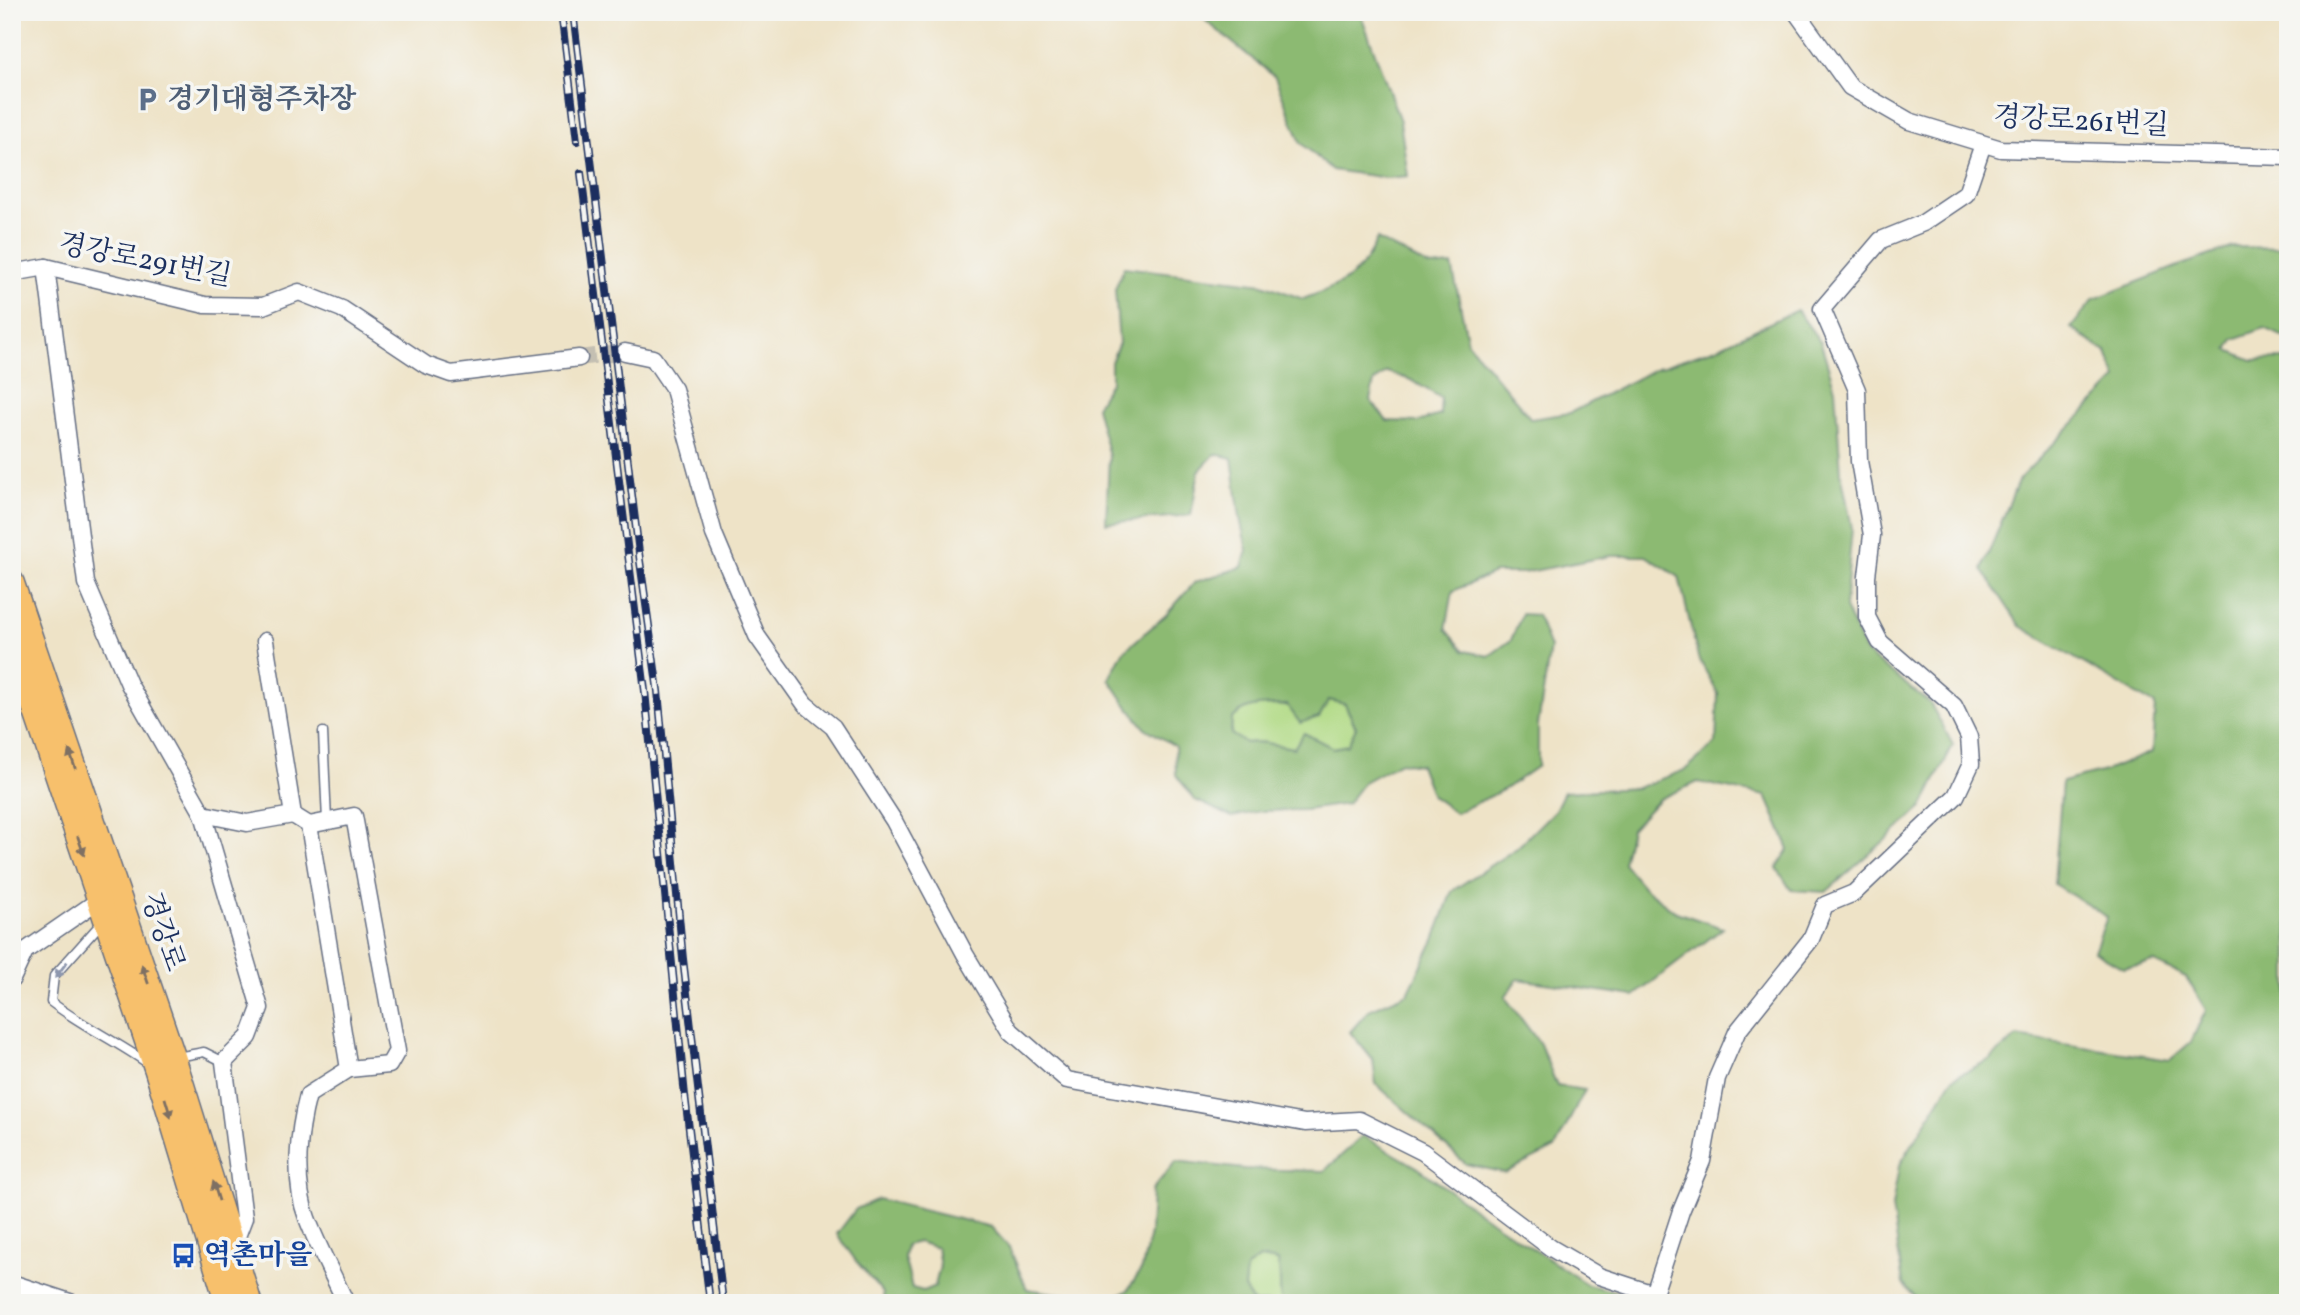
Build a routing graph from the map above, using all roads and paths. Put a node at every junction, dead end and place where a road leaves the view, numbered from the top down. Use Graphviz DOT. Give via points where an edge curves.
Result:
graph roads {
  1 [pos="1796,12"];
  2 [pos="1983,144"];
  3 [pos="2288,157"];
  4 [pos="46,267"];
  5 [pos="12,273"];
  6 [pos="625,352"];
  7 [pos="579,358"];
  8 [pos="12,582"];
  9 [pos="265,641"];
  10 [pos="12,642"];
  11 [pos="21,697"];
  12 [pos="323,732"];
  13 [pos="204,814"];
  14 [pos="293,815"];
  15 [pos="327,821"];
  16 [pos="309,825"];
  17 [pos="102,909"];
  18 [pos="12,979"];
  19 [pos="224,1062"];
  20 [pos="165,1063"];
  21 [pos="349,1069"];
  22 [pos="233,1247"];
  23 [pos="12,1283"];
  24 [pos="1658,1298"];
  25 [pos="73,1303"];
  26 [pos="227,1303"];
  27 [pos="250,1303"];
  28 [pos="346,1303"];
  1 -- 2 [label="street, 경강로261번길" via="1850,87 1909,121"];
  2 -- 3 [label="street, 경강로261번길" via="2001,149"];
  2 -- 24 [label="street" via="1966,194 1923,223 1881,240 1822,309 1857,390 1859,461 1872,535 1867,617 1880,642 1954,706 1969,737 1970,764 1956,796 1854,893 1825,905 1811,939 1737,1032 1717,1078 1702,1161 1681,1212"];
  4 -- 5 [label="street, 경강로291번길"];
  4 -- 7 [label="street, 경강로291번길" via="205,305 263,306 299,292 342,309 426,365 451,374"];
  4 -- 13 [label="street" via="86,583 129,684"];
  6 -- 24 [label="street" via="653,358 674,390 714,534 757,636 805,704 833,727 894,821 1011,1031 1067,1080 1305,1123 1359,1120 1423,1152 1551,1248 1599,1276"];
  20 -- 8 [label="main road, 경강로, one-way"];
  9 -- 14 [label="street"];
  10 -- 11 [label="main road, 경강로"];
  11 -- 17 [label="main road, 경강로, one-way"];
  12 -- 15 [label="lane"];
  13 -- 14 [label="street" via="247,823"];
  13 -- 19 [label="street" via="260,1008 249,1037"];
  14 -- 16 [label="street"];
  15 -- 16 [label="street"];
  15 -- 21 [label="street" via="354,816 397,1051 389,1065"];
  16 -- 21 [label="street"];
  17 -- 18 [label="street" via="25,951"];
  17 -- 20 [label="main road, 경강로"];
  17 -- 20 [label="lane, one-way" via="54,976 51,1002"];
  19 -- 20 [label="lane" via="204,1052"];
  19 -- 22 [label="street" via="244,1218"];
  22 -- 20 [label="main road, 경강로, one-way"];
  20 -- 26 [label="main road, 경강로, one-way"];
  21 -- 28 [label="street" via="308,1095 302,1119 299,1183 306,1216"];
  22 -- 27 [label="main road, 경강로"];
  23 -- 25 [label="street"];
}
